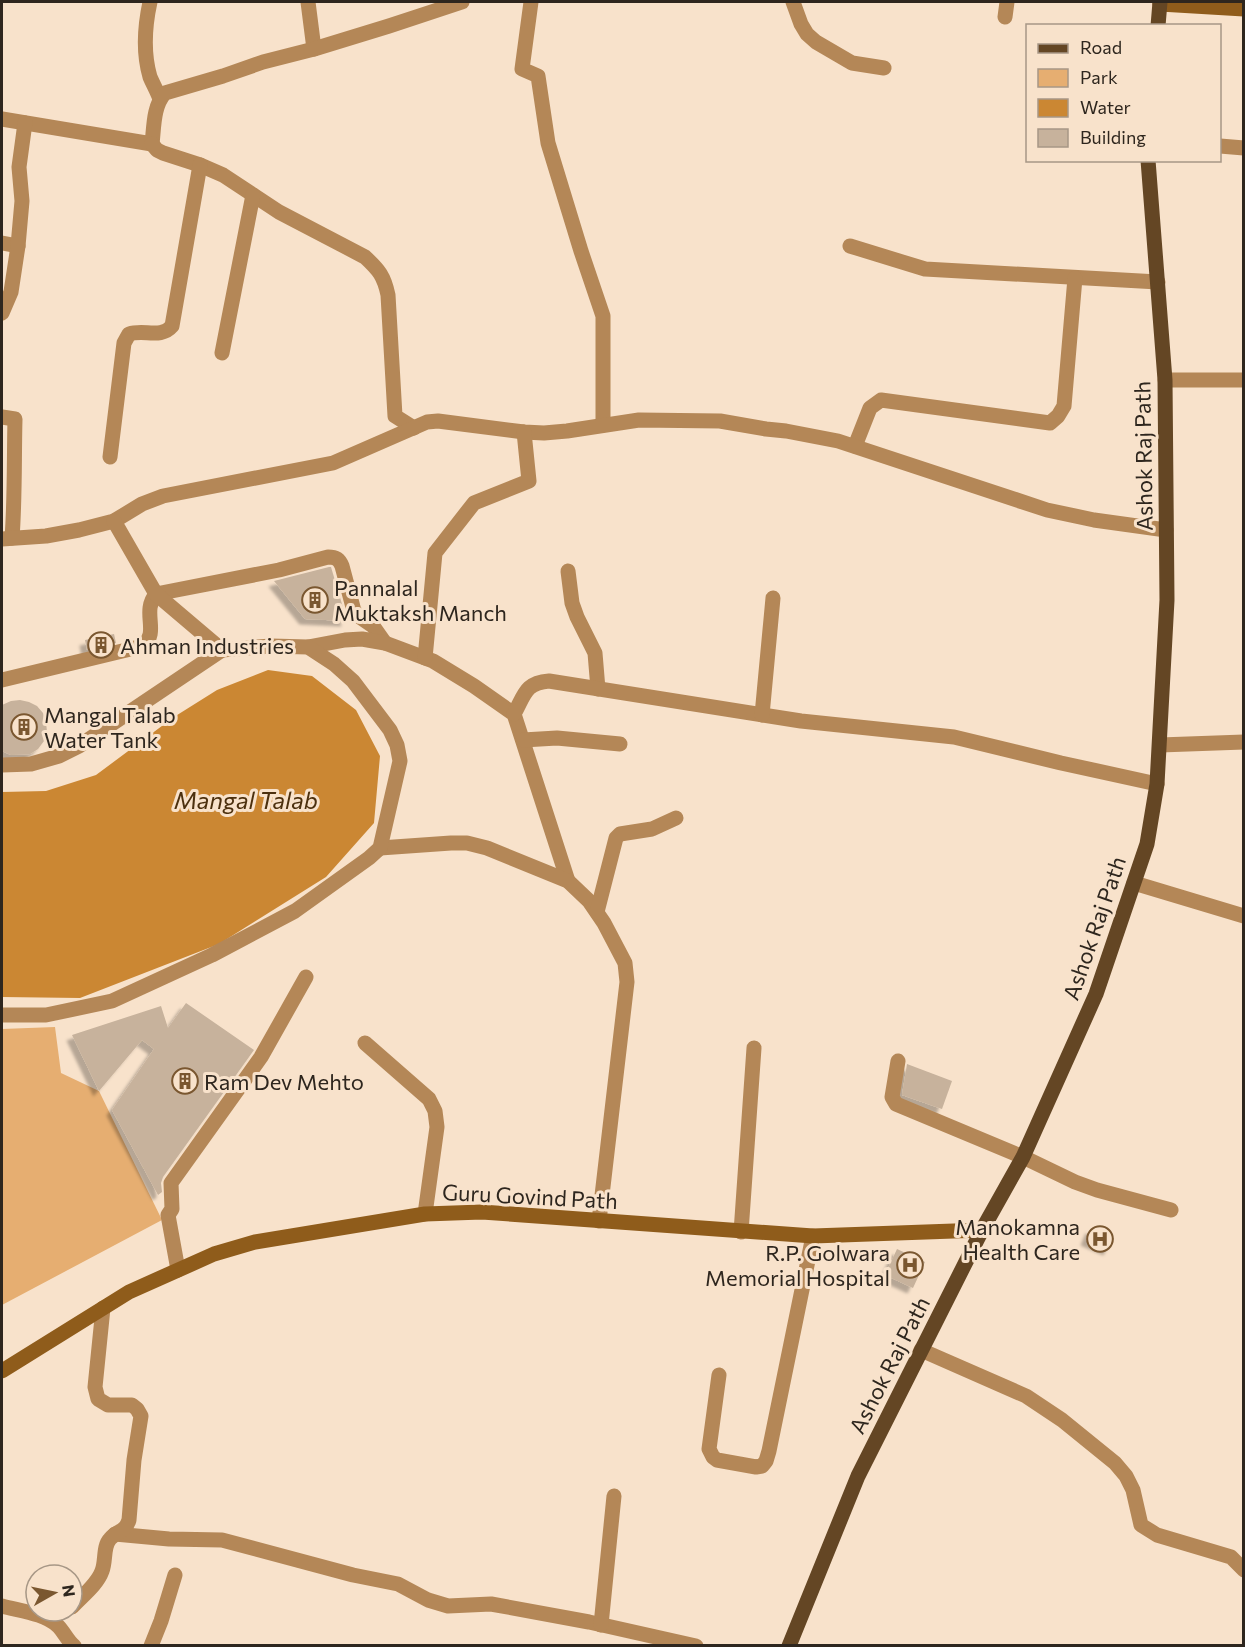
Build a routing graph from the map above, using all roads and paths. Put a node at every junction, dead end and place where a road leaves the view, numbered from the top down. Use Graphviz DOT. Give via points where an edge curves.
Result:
graph roads {
  1 [pos="150,2"];
  2 [pos="308,2"];
  3 [pos="462,2"];
  4 [pos="531,2"];
  5 [pos="794,2"];
  6 [pos="1160,3"];
  7 [pos="1244,9"];
  8 [pos="1158,24"];
  9 [pos="314,49"];
  10 [pos="884,68"];
  11 [pos="160,99"];
  12 [pos="2,119"];
  13 [pos="25,123"];
  14 [pos="152,144"];
  15 [pos="1221,146"];
  16 [pos="1244,148"];
  17 [pos="1148,162"];
  18 [pos="200,165"];
  19 [pos="253,195"];
  20 [pos="2,243"];
  21 [pos="18,246"];
  22 [pos="850,246"];
  23 [pos="1075,278"];
  24 [pos="1158,282"];
  25 [pos="2,313"];
  26 [pos="222,353"];
  27 [pos="1165,380"];
  28 [pos="1244,381"];
  29 [pos="2,417"];
  30 [pos="603,425"];
  31 [pos="414,428"];
  32 [pos="524,432"];
  33 [pos="855,446"];
  34 [pos="110,457"];
  35 [pos="114,521"];
  36 [pos="1166,530"];
  37 [pos="7,539"];
  38 [pos="568,571"];
  39 [pos="156,594"];
  40 [pos="773,598"];
  41 [pos="385,643"];
  42 [pos="308,647"];
  43 [pos="222,650"];
  44 [pos="425,658"];
  45 [pos="2,680"];
  46 [pos="598,689"];
  47 [pos="514,714"];
  48 [pos="762,715"];
  49 [pos="523,740"];
  50 [pos="1244,742"];
  51 [pos="620,744"];
  52 [pos="1160,745"];
  53 [pos="2,765"];
  54 [pos="1157,784"];
  55 [pos="676,818"];
  56 [pos="380,848"];
  57 [pos="568,881"];
  58 [pos="1134,883"];
  59 [pos="597,912"];
  60 [pos="1244,916"];
  61 [pos="306,977"];
  62 [pos="2,1015"];
  63 [pos="365,1043"];
  64 [pos="754,1048"];
  65 [pos="898,1061"];
  66 [pos="1023,1156"];
  67 [pos="1171,1210"];
  68 [pos="425,1214"];
  69 [pos="599,1221"];
  70 [pos="982,1230"];
  71 [pos="741,1232"];
  72 [pos="813,1236"];
  73 [pos="178,1270"];
  74 [pos="103,1308"];
  75 [pos="921,1350"];
  76 [pos="2,1371"];
  77 [pos="719,1375"];
  78 [pos="615,1496"];
  79 [pos="116,1534"];
  80 [pos="1244,1570"];
  81 [pos="175,1575"];
  82 [pos="84,1593"];
  83 [pos="2,1606"];
  84 [pos="57,1625"];
  85 [pos="601,1625"];
  86 [pos="54,1646"];
  87 [pos="74,1646"];
  88 [pos="151,1646"];
  89 [pos="696,1646"];
  90 [pos="789,1646"];
  1 -- 11 [label="street" via="147,59"];
  2 -- 9 [label="street"];
  3 -- 9 [label="street"];
  4 -- 30 [label="street" via="522,69 538,76 548,143 603,316"];
  5 -- 10 [label="street" via="801,24 816,42 852,63"];
  6 -- 7 [label="street"];
  6 -- 8 [label="main road"];
  9 -- 11 [label="street" via="174,90"];
  11 -- 14 [label="street"];
  12 -- 13 [label="street"];
  13 -- 14 [label="street"];
  13 -- 21 [label="street" via="19,167 22,201"];
  14 -- 18 [label="street" via="163,153"];
  15 -- 16 [label="street"];
  17 -- 24 [label="main road, Ashok Raj Path"];
  18 -- 19 [label="street"];
  18 -- 34 [label="street" via="172,326 160,334 129,334 124,343"];
  19 -- 26 [label="street"];
  19 -- 31 [label="street" via="364,257 381,274 388,295 395,416"];
  20 -- 21 [label="street"];
  21 -- 25 [label="street"];
  22 -- 23 [label="street" via="925,269"];
  23 -- 24 [label="street"];
  23 -- 33 [label="street" via="1065,406 1050,423 881,400 870,408"];
  24 -- 27 [label="main road, Ashok Raj Path"];
  27 -- 28 [label="street"];
  27 -- 36 [label="main road, Ashok Raj Path"];
  29 -- 37 [label="street" via="15,419 15,492"];
  30 -- 32 [label="street"];
  30 -- 33 [label="street" via="639,420 720,421"];
  31 -- 32 [label="street" via="438,421"];
  31 -- 35 [label="street" via="333,463 163,496"];
  32 -- 44 [label="street" via="529,481 474,503 435,553"];
  33 -- 36 [label="street" via="1047,510"];
  35 -- 37 [label="street" via="46,536"];
  35 -- 39 [label="street"];
  36 -- 52 [label="main road, Ashok Raj Path"];
  38 -- 46 [label="street" via="572,603 596,653"];
  39 -- 41 [label="street" via="335,557 340,560 354,611 373,626"];
  39 -- 43 [label="street"];
  39 -- 45 [label="street" via="149,607 149,641 143,646"];
  40 -- 48 [label="street"];
  41 -- 42 [label="street" via="362,639"];
  41 -- 44 [label="street"];
  42 -- 43 [label="street"];
  42 -- 56 [label="street" via="353,681 397,745 400,761"];
  43 -- 53 [label="street" via="79,746 31,764"];
  44 -- 47 [label="street"];
  46 -- 47 [label="street" via="537,682 529,687"];
  46 -- 48 [label="street"];
  47 -- 49 [label="street"];
  48 -- 54 [label="street" via="954,737"];
  49 -- 51 [label="street" via="557,738"];
  49 -- 57 [label="street"];
  50 -- 52 [label="street"];
  52 -- 54 [label="main road, Ashok Raj Path"];
  54 -- 58 [label="main road, Ashok Raj Path" via="1147,844"];
  55 -- 59 [label="street" via="616,838"];
  56 -- 57 [label="street" via="467,843"];
  56 -- 62 [label="street" via="295,911 112,1001 46,1015"];
  57 -- 59 [label="street"];
  58 -- 60 [label="street"];
  58 -- 66 [label="main road, Ashok Raj Path" via="1096,994"];
  59 -- 69 [label="street" via="625,963 627,982"];
  61 -- 73 [label="street" via="261,1057 171,1183 172,1209 168,1215"];
  63 -- 68 [label="street" via="429,1099 435,1111"];
  64 -- 71 [label="street"];
  65 -- 66 [label="street" via="892,1097 896,1104"];
  66 -- 67 [label="street" via="1075,1182"];
  66 -- 70 [label="main road, Ashok Raj Path"];
  68 -- 69 [label="street, Guru Govind Path" via="482,1212"];
  68 -- 73 [label="street, Guru Govind Path" via="255,1242"];
  69 -- 71 [label="street, Guru Govind Path"];
  70 -- 72 [label="street, Guru Govind Path"];
  70 -- 75 [label="main road, Ashok Raj Path"];
  71 -- 72 [label="street, Guru Govind Path"];
  72 -- 77 [label="street" via="769,1451 762,1466 717,1460 709,1449"];
  73 -- 74 [label="street, Guru Govind Path"];
  74 -- 76 [label="street, Guru Govind Path"];
  74 -- 79 [label="street" via="95,1387 98,1399 108,1405 132,1405 141,1416 129,1520"];
  75 -- 80 [label="street" via="1042,1406 1126,1476 1141,1526 1157,1535 1231,1557"];
  75 -- 90 [label="main road, Ashok Raj Path" via="858,1476"];
  78 -- 85 [label="street"];
  79 -- 82 [label="street" via="107,1543 99,1577"];
  79 -- 85 [label="street" via="222,1540 398,1584 448,1606 491,1604"];
  81 -- 88 [label="street"];
  83 -- 84 [label="street"];
  84 -- 86 [label="street"];
  84 -- 87 [label="street"];
  85 -- 89 [label="street"];
}
